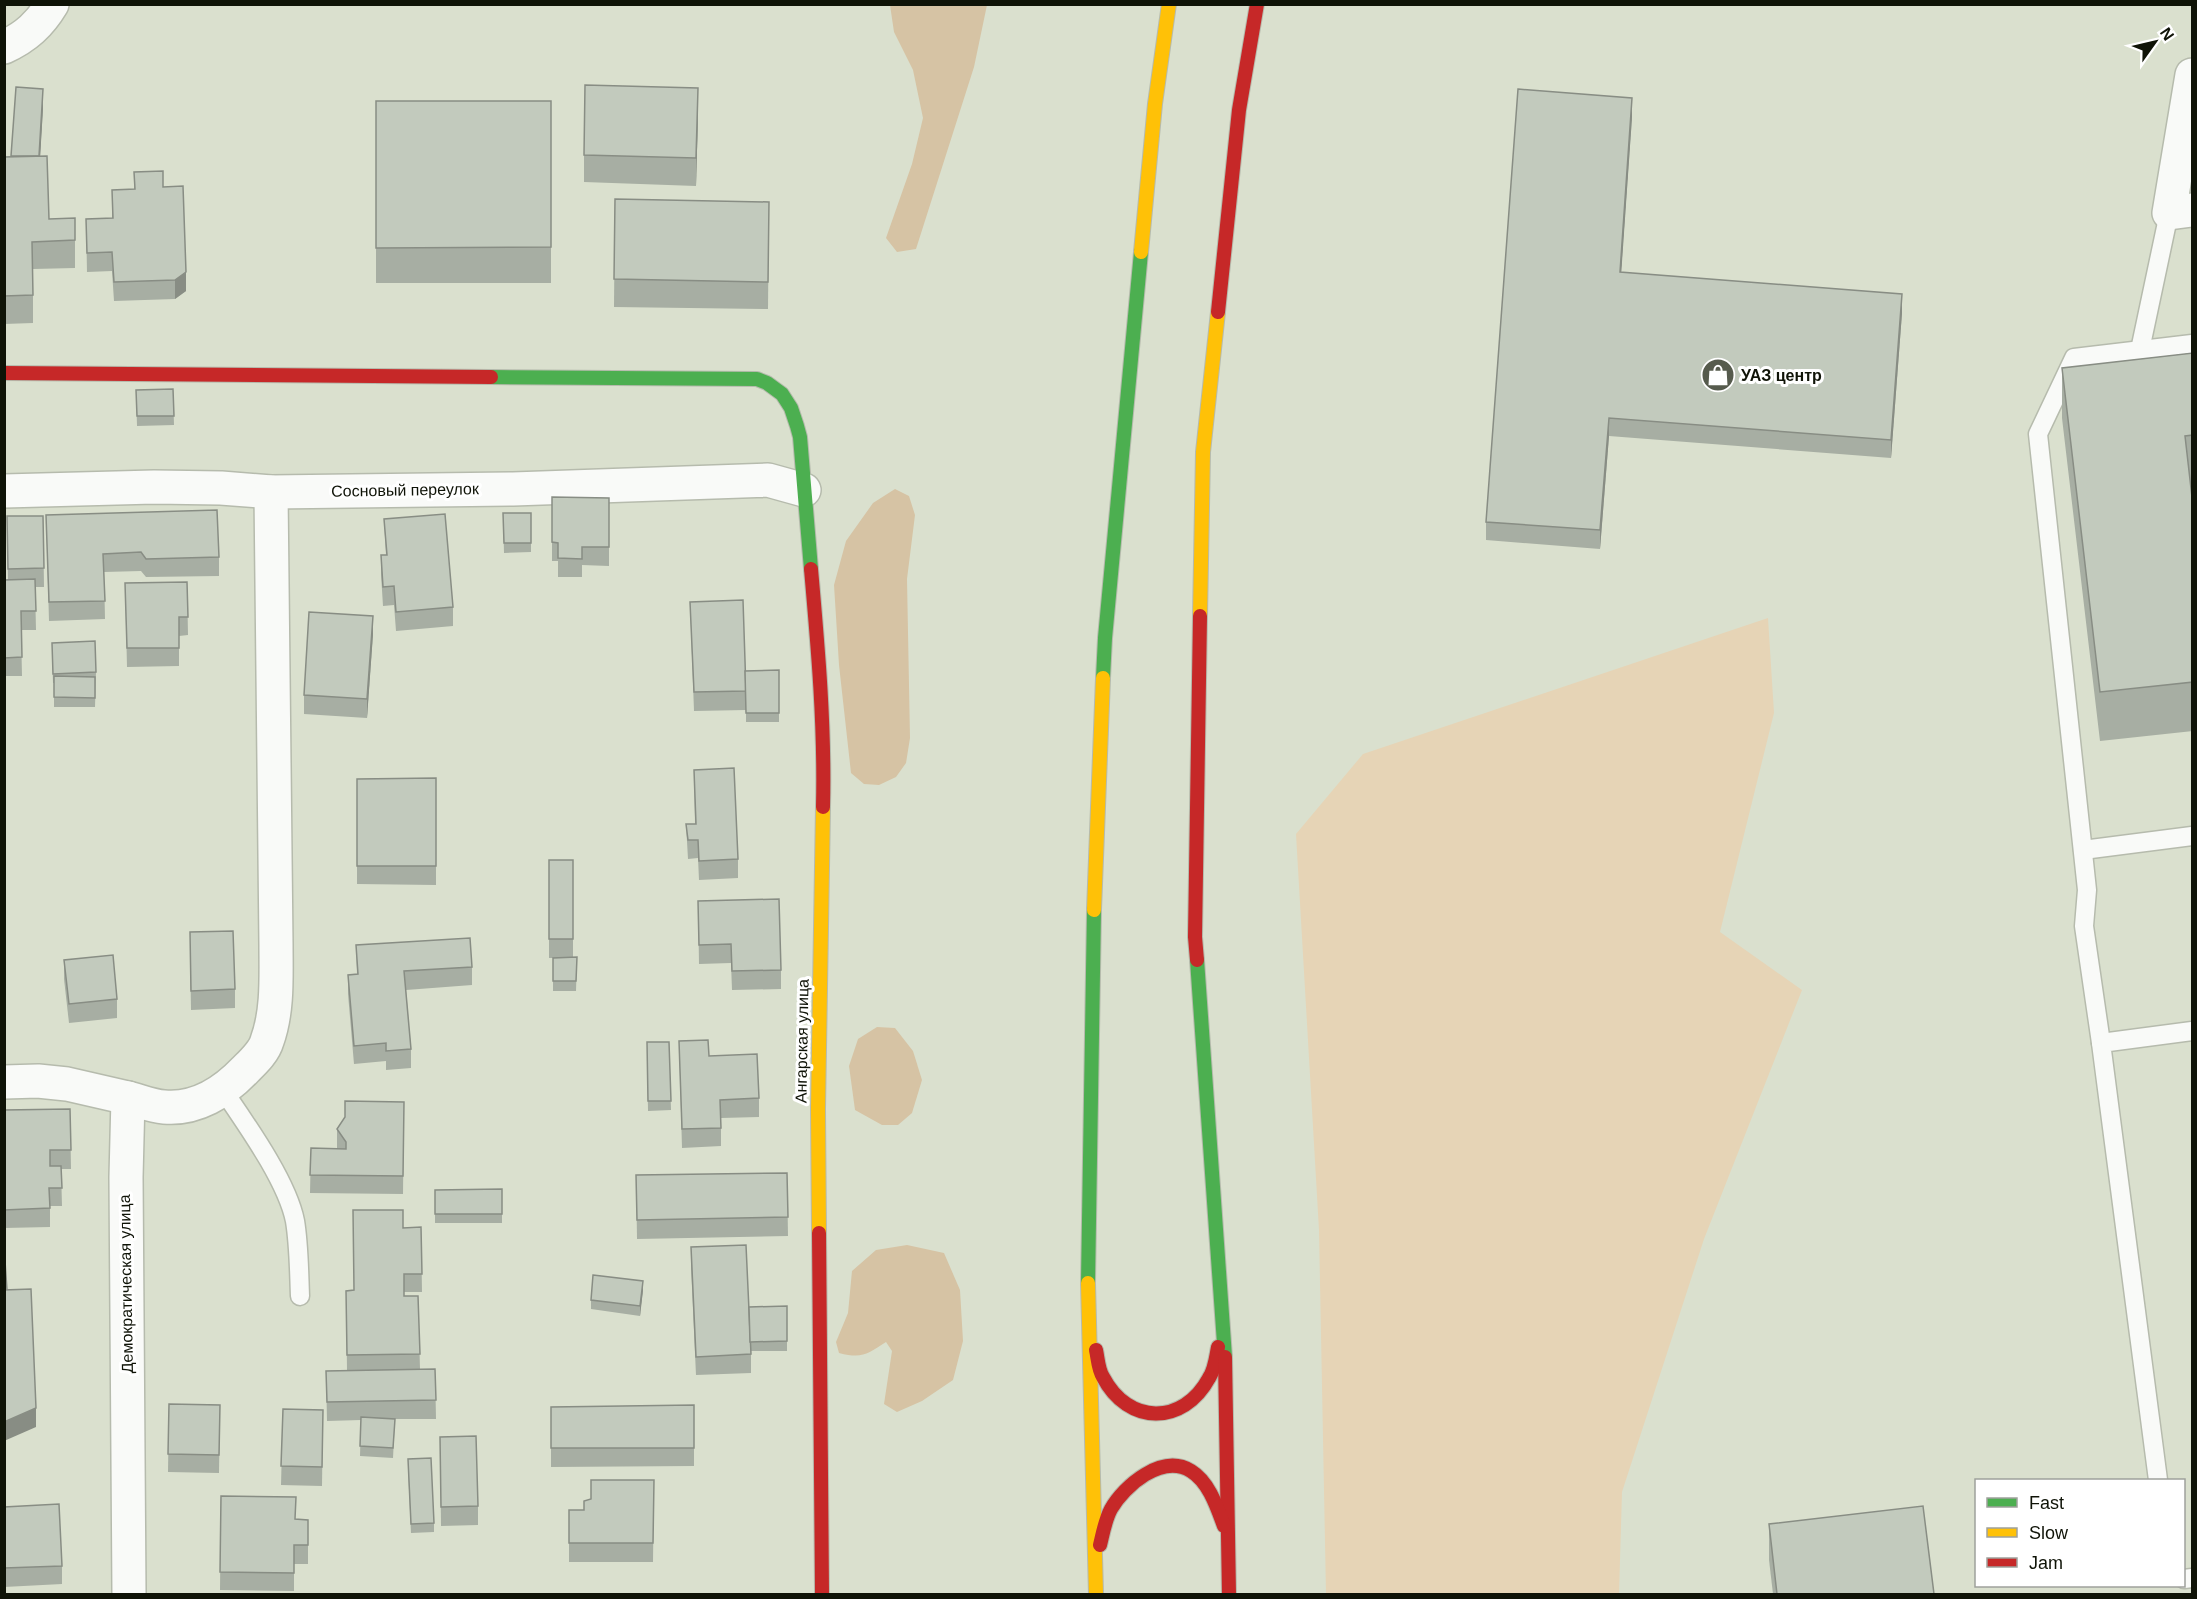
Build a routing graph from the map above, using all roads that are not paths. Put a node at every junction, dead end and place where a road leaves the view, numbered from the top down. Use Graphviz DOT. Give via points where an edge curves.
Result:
graph roads {
  1 [pos="52,4"];
  2 [pos="1169,4"];
  3 [pos="1257,4"];
  4 [pos="4,47"];
  5 [pos="2193,75"];
  6 [pos="2181,211"];
  7 [pos="2193,344"];
  8 [pos="2140,350"];
  9 [pos="4,372"];
  10 [pos="804,490"];
  11 [pos="4,491"];
  12 [pos="271,492"];
  13 [pos="2193,836"];
  14 [pos="2084,850"];
  15 [pos="2193,1031"];
  16 [pos="2101,1043"];
  17 [pos="4,1082"];
  18 [pos="223,1090"];
  19 [pos="128,1098"];
  20 [pos="300,1296"];
  21 [pos="1089,1319"];
  22 [pos="1222,1323"];
  23 [pos="2158,1479"];
  24 [pos="1228,1539"];
  25 [pos="1094,1575"];
  26 [pos="129,1594"];
  27 [pos="822,1594"];
  28 [pos="1096,1594"];
  29 [pos="1229,1594"];
  1 -- 4 [label="street" via="30,33"];
  2 -- 21 [label="main road" via="1155,104 1105,638 1092,955"];
  3 -- 22 [label="main road" via="1239,110 1203,452 1195,937"];
  5 -- 6 [label="street"];
  6 -- 8 [label="lane"];
  7 -- 8 [label="lane"];
  8 -- 14 [label="lane" via="2074,358 2038,434"];
  9 -- 10 [label="main road, Ангарская улица" via="757,379 774,384 795,417"];
  10 -- 12 [label="street, Сосновый переулок" via="768,480"];
  10 -- 27 [label="main road, Ангарская улица" via="824,761 818,1109"];
  11 -- 12 [label="street, Сосновый переулок" via="199,487"];
  12 -- 18 [label="street" via="276,984 267,1044"];
  13 -- 14 [label="lane"];
  14 -- 16 [label="lane" via="2084,926"];
  15 -- 16 [label="lane"];
  16 -- 23 [label="lane"];
  17 -- 19 [label="street" via="67,1084"];
  18 -- 19 [label="street" via="205,1100 164,1107"];
  18 -- 20 [label="lane" via="250,1129 288,1200 295,1220"];
  19 -- 26 [label="street, Демократическая улица"];
  21 -- 22 [label="main road" via="1103,1377 1119,1399 1133,1410 1151,1416 1171,1414 1200,1392 1210,1377"];
  21 -- 25 [label="main road"];
  22 -- 24 [label="main road"];
  24 -- 25 [label="main road" via="1216,1503 1201,1482 1189,1470 1167,1465 1128,1486 1111,1509"];
  24 -- 29 [label="main road"];
  25 -- 28 [label="main road"];
}
